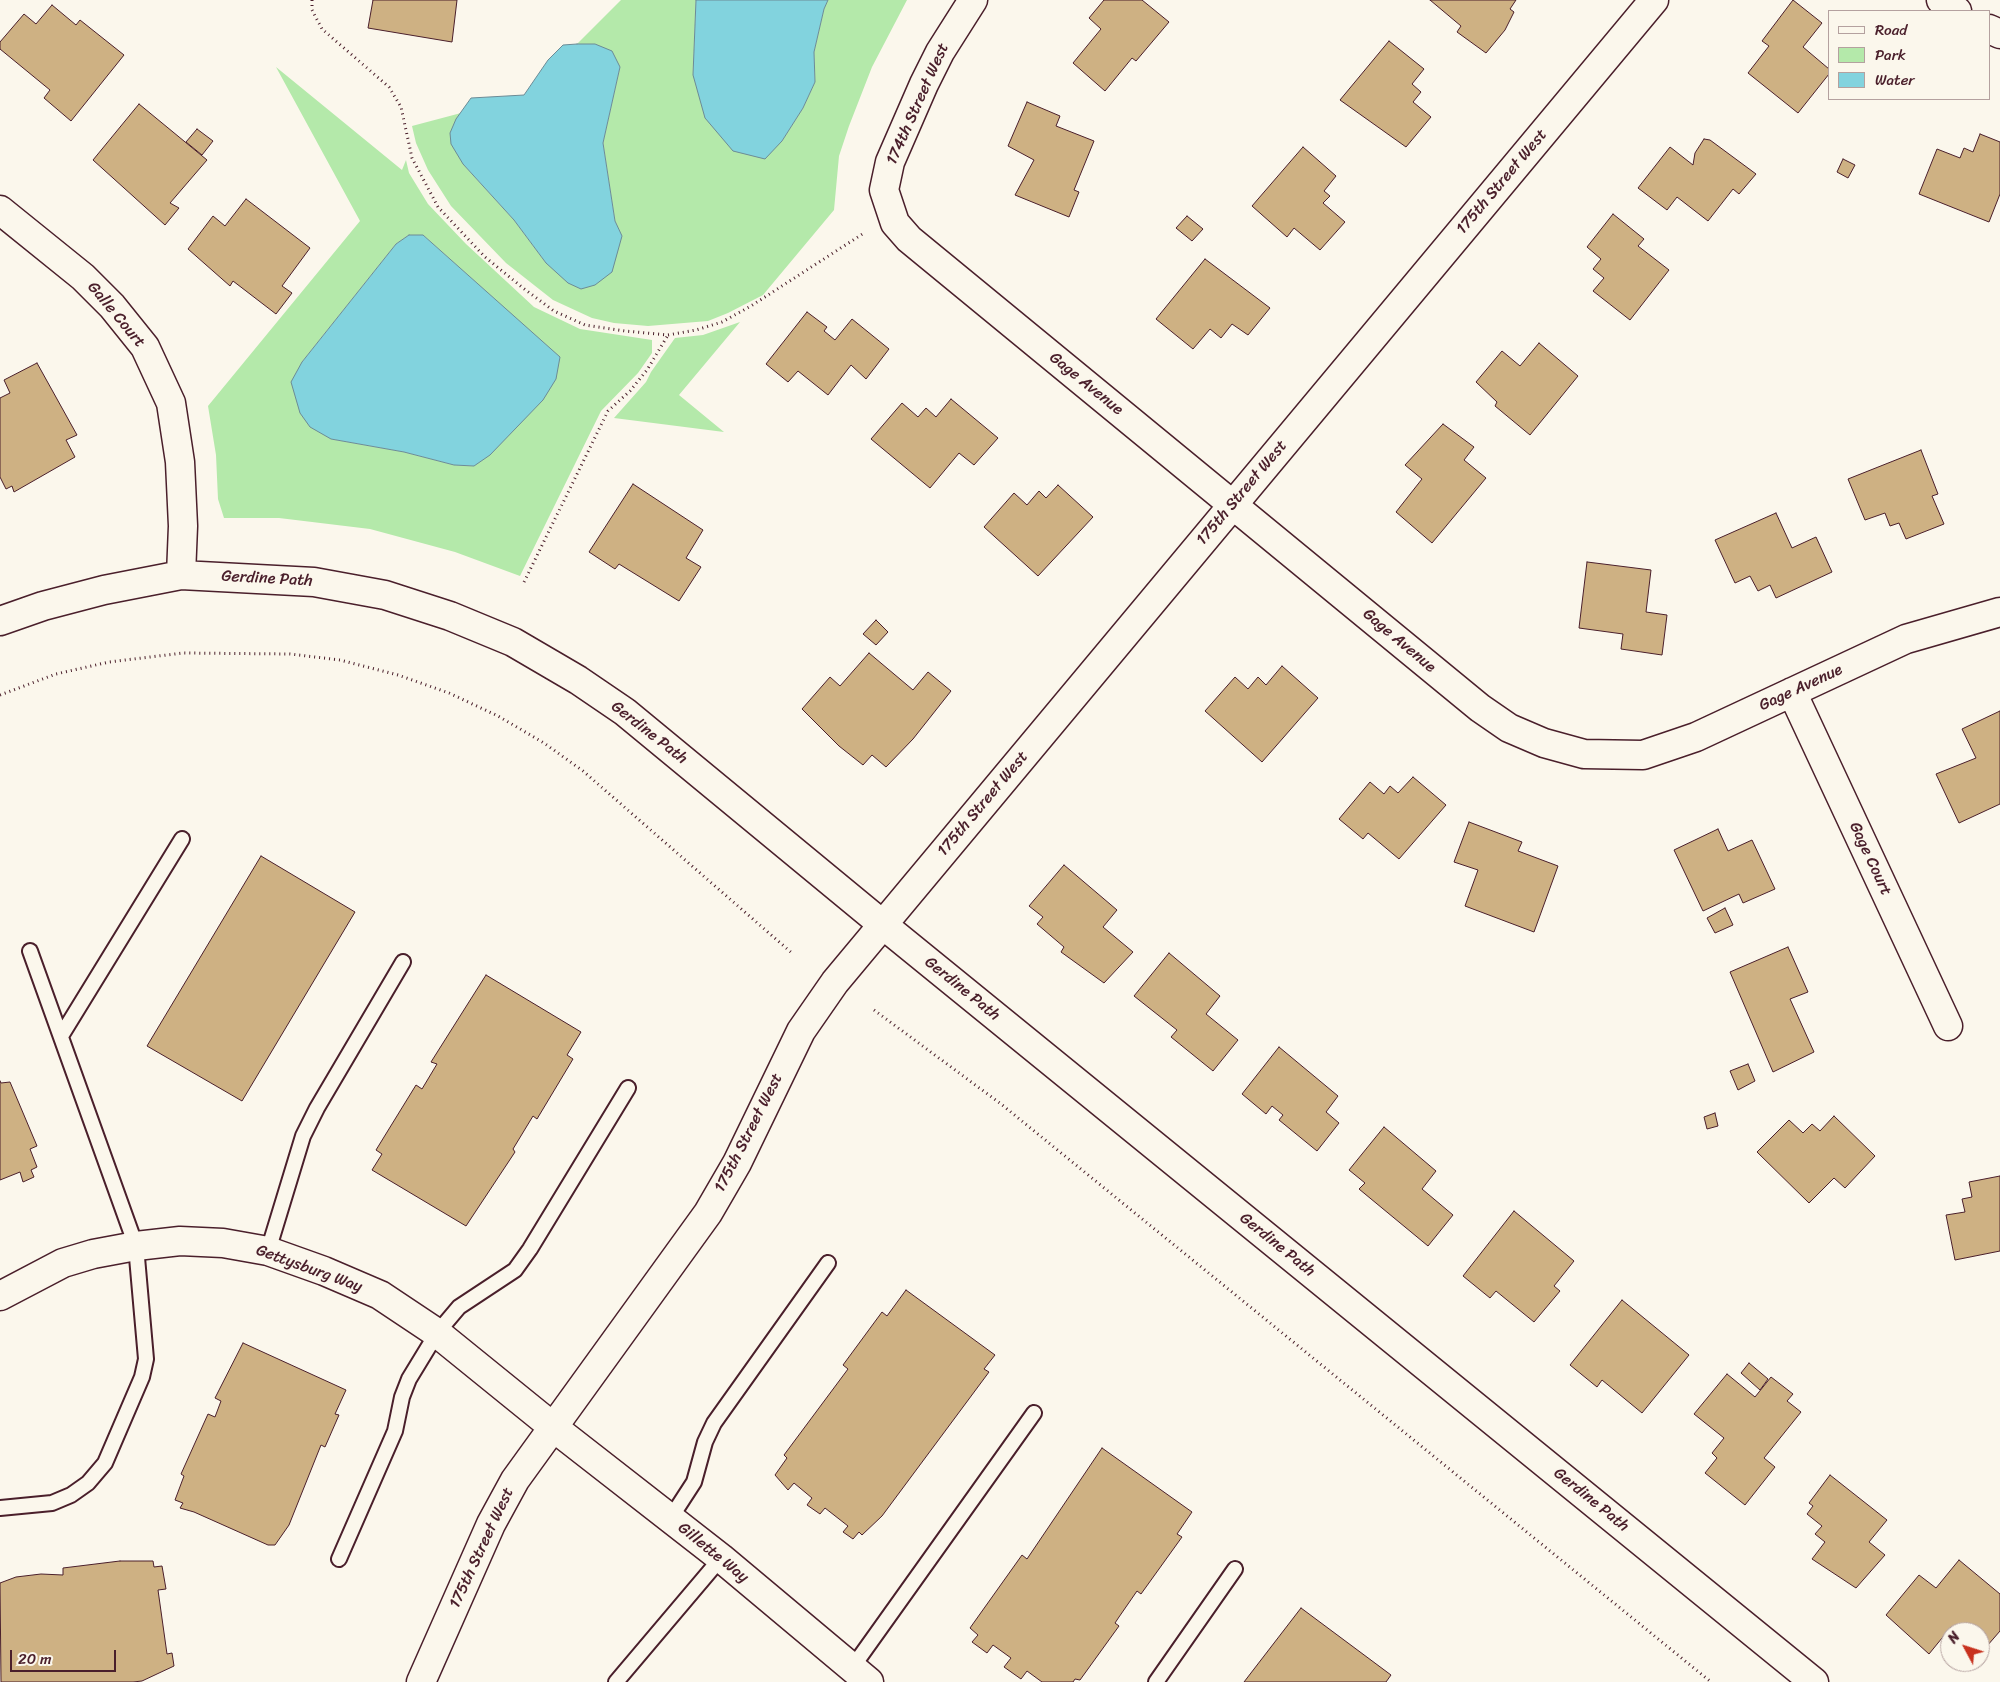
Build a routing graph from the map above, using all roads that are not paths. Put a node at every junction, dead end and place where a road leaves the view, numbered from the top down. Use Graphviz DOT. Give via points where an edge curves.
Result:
graph roads {
  1 [pos="973,0"];
  2 [pos="1654,0"];
  3 [pos="1941,0"];
  4 [pos="1956,10"];
  5 [pos="0,210"];
  6 [pos="891,215"];
  7 [pos="1233,504"];
  8 [pos="181,575"];
  9 [pos="2000,612"];
  10 [pos="0,621"];
  11 [pos="1792,692"];
  12 [pos="182,839"];
  13 [pos="882,924"];
  14 [pos="30,951"];
  15 [pos="404,962"];
  16 [pos="1948,1026"];
  17 [pos="61,1036"];
  18 [pos="628,1088"];
  19 [pos="136,1246"];
  20 [pos="268,1251"];
  21 [pos="828,1263"];
  22 [pos="0,1296"];
  23 [pos="438,1333"];
  24 [pos="1034,1412"];
  25 [pos="553,1428"];
  26 [pos="0,1508"];
  27 [pos="670,1519"];
  28 [pos="721,1558"];
  29 [pos="339,1559"];
  30 [pos="1235,1568"];
  31 [pos="861,1675"];
  32 [pos="421,1682"];
  33 [pos="616,1682"];
  34 [pos="1156,1682"];
  35 [pos="1814,1682"];
  1 -- 6 [label="street, 174th Street West" via="940,52 890,162 884,190"];
  2 -- 7 [label="street, 175th Street West"];
  3 -- 4 [label="street"];
  5 -- 8 [label="street, Galle Court" via="83,277 145,347 171,403 180,462"];
  6 -- 7 [label="street, Gage Avenue" via="909,239"];
  7 -- 11 [label="street, Gage Avenue" via="1480,708 1509,728 1544,743 1584,754 1643,754 1696,737"];
  7 -- 13 [label="street, 175th Street West"];
  8 -- 10 [label="street, Gerdine Path" via="104,590"];
  8 -- 13 [label="street, Gerdine Path" via="314,582 385,595 450,616 513,642 625,712"];
  9 -- 11 [label="street, Gage Avenue" via="1906,639"];
  11 -- 16 [label="street, Gage Court"];
  12 -- 17 [label="lane"];
  13 -- 25 [label="street, 175th Street West" via="801,1031 737,1163 708,1213"];
  13 -- 35 [label="street, Gerdine Path"];
  14 -- 17 [label="lane"];
  15 -- 20 [label="lane" via="303,1136"];
  17 -- 19 [label="lane"];
  18 -- 23 [label="lane" via="515,1270 458,1307"];
  19 -- 20 [label="street, Gettysburg Way" via="180,1241 223,1243"];
  19 -- 22 [label="street, Gettysburg Way" via="63,1263"];
  19 -- 26 [label="lane" via="146,1359 142,1377 105,1463 88,1483 71,1495 52,1503"];
  20 -- 23 [label="street, Gettysburg Way" via="380,1295"];
  21 -- 27 [label="lane" via="714,1423 694,1482"];
  23 -- 25 [label="street, Gettysburg Way"];
  23 -- 29 [label="lane" via="409,1378 395,1431"];
  24 -- 31 [label="lane"];
  25 -- 27 [label="street, Gillette Way"];
  25 -- 32 [label="street, 175th Street West" via="515,1480 490,1524"];
  27 -- 28 [label="street, Gillette Way"];
  28 -- 31 [label="street, Gillette Way"];
  28 -- 33 [label="lane"];
  30 -- 34 [label="lane"];
}
